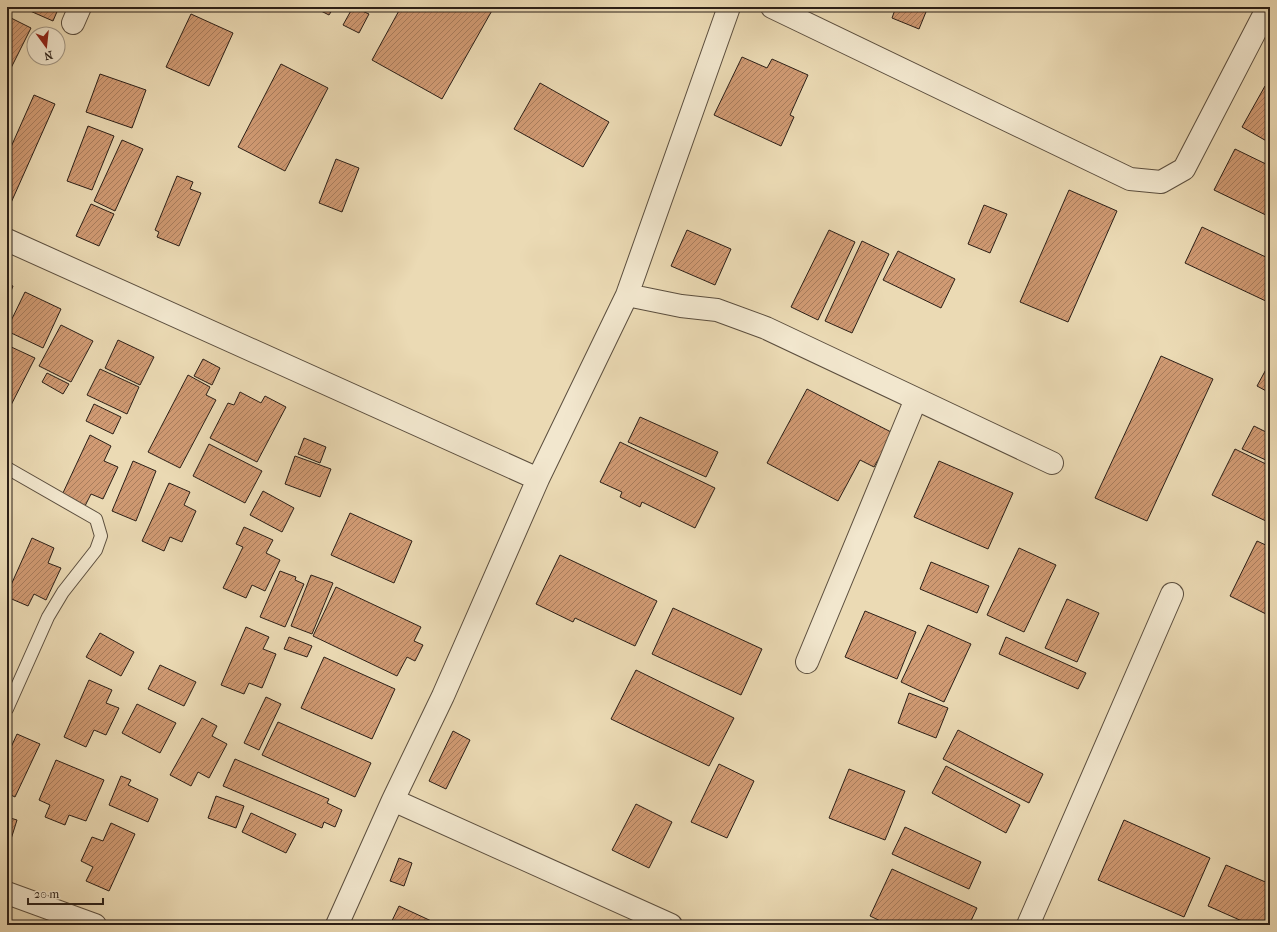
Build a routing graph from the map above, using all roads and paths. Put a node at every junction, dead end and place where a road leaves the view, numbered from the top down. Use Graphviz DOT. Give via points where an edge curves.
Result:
graph roads {
  1 [pos="729,7"];
  2 [pos="772,7"];
  3 [pos="1268,7"];
  4 [pos="7,240"];
  5 [pos="627,295"];
  6 [pos="916,398"];
  7 [pos="1052,463"];
  8 [pos="7,468"];
  9 [pos="538,479"];
  10 [pos="1172,594"];
  11 [pos="807,662"];
  12 [pos="7,709"];
  13 [pos="393,800"];
  14 [pos="7,893"];
  15 [pos="95,925"];
  16 [pos="337,925"];
  17 [pos="671,925"];
  18 [pos="1028,925"];
  1 -- 5 [label="street"];
  2 -- 3 [label="street" via="1130,179 1161,182 1184,169"];
  4 -- 9 [label="street"];
  5 -- 6 [label="street" via="717,310 759,326"];
  5 -- 9 [label="street"];
  6 -- 7 [label="street"];
  6 -- 11 [label="street"];
  8 -- 12 [label="lane" via="96,519 101,536 96,550 63,592 48,617"];
  9 -- 13 [label="street" via="443,696"];
  10 -- 18 [label="street"];
  13 -- 16 [label="street"];
  13 -- 17 [label="street"];
  14 -- 15 [label="street"];
}
